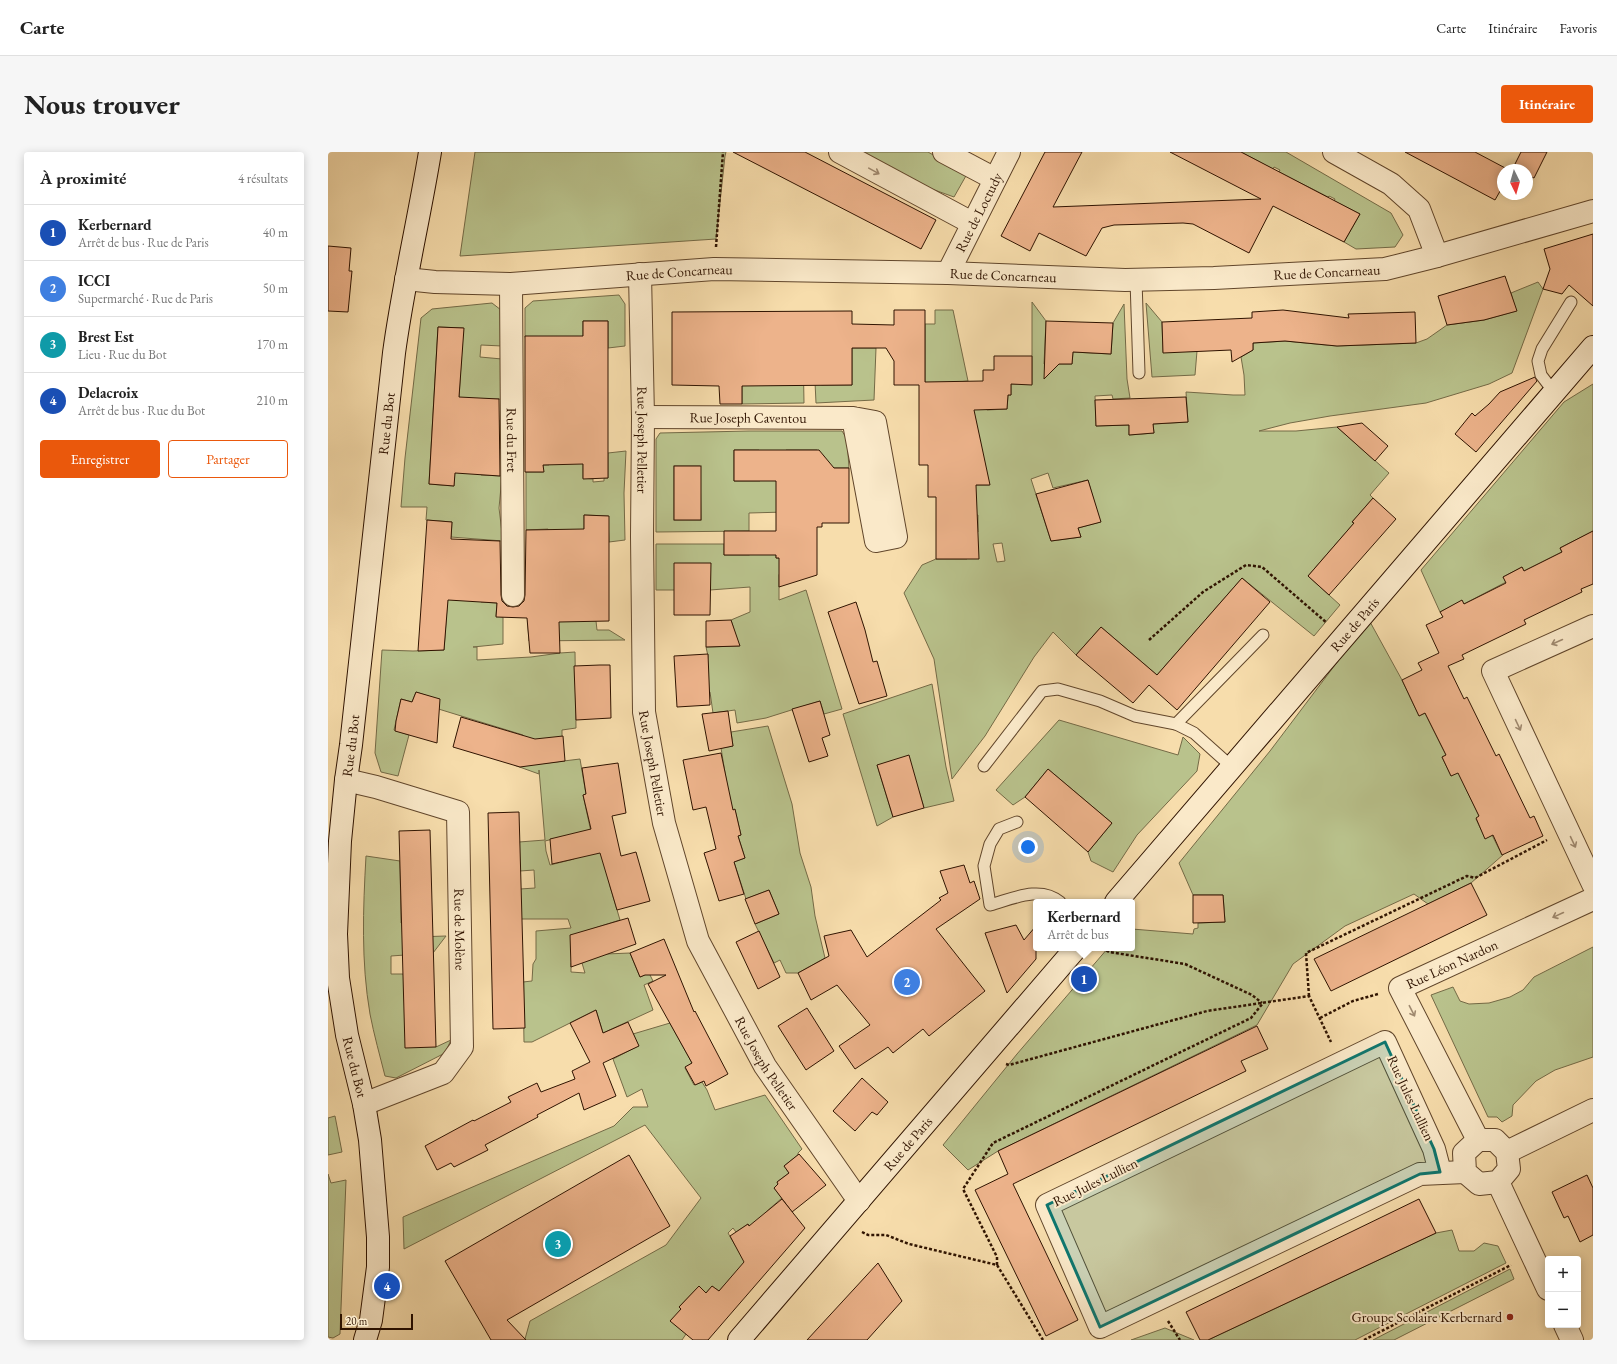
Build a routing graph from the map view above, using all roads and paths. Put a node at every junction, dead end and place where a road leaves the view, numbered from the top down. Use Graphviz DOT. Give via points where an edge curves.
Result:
graph roads {
  1 [pos="430,152"];
  2 [pos="723,152"];
  3 [pos="840,152"];
  4 [pos="944,152"];
  5 [pos="1009,152"];
  6 [pos="1334,152"];
  7 [pos="995,179"];
  8 [pos="1593,211"];
  9 [pos="972,224"];
  10 [pos="1437,256"];
  11 [pos="714,269"];
  12 [pos="948,273"];
  13 [pos="640,274"];
  14 [pos="406,279"];
  15 [pos="1136,280"];
  16 [pos="512,284"];
  17 [pos="1571,302"];
  18 [pos="1593,347"];
  19 [pos="1139,373"];
  20 [pos="1554,392"];
  21 [pos="643,417"];
  22 [pos="853,418"];
  23 [pos="513,595"];
  24 [pos="1593,626"];
  25 [pos="1263,635"];
  26 [pos="1344,638"];
  27 [pos="1149,640"];
  28 [pos="1176,724"];
  29 [pos="984,766"];
  30 [pos="1232,767"];
  31 [pos="346,780"];
  32 [pos="1017,822"];
  33 [pos="1568,830"];
  34 [pos="1593,884"];
  35 [pos="1056,899"];
  36 [pos="1119,899"];
  37 [pos="1593,899"];
  38 [pos="1073,951"];
  39 [pos="1107,951"];
  40 [pos="333,978"];
  41 [pos="1400,988"];
  42 [pos="1309,996"];
  43 [pos="1263,1003"];
  44 [pos="1320,1018"];
  45 [pos="983,1056"];
  46 [pos="1341,1064"];
  47 [pos="364,1104"];
  48 [pos="1593,1110"];
  49 [pos="1478,1140"];
  50 [pos="1507,1152"];
  51 [pos="1440,1172"];
  52 [pos="1465,1172"];
  53 [pos="1498,1182"];
  54 [pos="859,1201"];
  55 [pos="840,1223"];
  56 [pos="997,1265"];
  57 [pos="1513,1265"];
  58 [pos="1545,1283"];
  59 [pos="1566,1328"];
  60 [pos="1096,1333"];
  61 [pos="365,1340"];
  62 [pos="739,1340"];
  63 [pos="1043,1340"];
  64 [pos="1364,1340"];
  65 [pos="1572,1340"];
  1 -- 14 [label="street, Rue du Bot"];
  2 -- 11 [label="path"];
  3 -- 9 [label="street, one-way"];
  4 -- 7 [label="street"];
  5 -- 7 [label="street, Rue de Loctudy"];
  6 -- 10 [label="street" via="1391,184 1419,209"];
  7 -- 9 [label="street, Rue de Loctudy"];
  8 -- 10 [label="street, Rue de Concarneau"];
  9 -- 12 [label="street, Rue de Loctudy"];
  10 -- 15 [label="street, Rue de Concarneau" via="1385,269"];
  11 -- 12 [label="street, Rue de Concarneau"];
  11 -- 13 [label="street, Rue de Concarneau"];
  12 -- 15 [label="street, Rue de Concarneau"];
  13 -- 16 [label="street, Rue de Concarneau"];
  13 -- 21 [label="street, Rue Joseph Pelletier"];
  14 -- 16 [label="street, Rue de Concarneau"];
  14 -- 31 [label="street, Rue du Bot" via="394,353"];
  15 -- 19 [label="lane"];
  16 -- 23 [label="street, Rue du Fret"];
  17 -- 20 [label="lane" via="1542,349 1538,361 1541,375"];
  18 -- 20 [label="street, Rue de Paris"];
  20 -- 26 [label="street, Rue de Paris"];
  21 -- 22 [label="street, Rue Joseph Caventou"];
  21 -- 54 [label="street, Rue Joseph Pelletier" via="644,712 664,823 698,941 765,1066"];
  22 -- 22 [label="street, Rue Joseph Caventou" via="875,422 896,537 876,541"];
  24 -- 33 [label="street, one-way" via="1493,671"];
  25 -- 28 [label="lane"];
  26 -- 27 [label="path" via="1262,567 1246,565 1203,592"];
  26 -- 30 [label="street, Rue de Paris"];
  28 -- 29 [label="lane" via="1134,716 1100,701 1058,689 1042,691"];
  28 -- 30 [label="lane" via="1194,733"];
  30 -- 36 [label="street, Rue de Paris"];
  31 -- 40 [label="street, Rue du Bot"];
  31 -- 47 [label="street, Rue de Molène" via="458,812 462,1047 443,1073"];
  32 -- 35 [label="lane" via="999,829 990,844 984,866 990,905 1032,893 1053,896"];
  33 -- 34 [label="street, one-way"];
  33 -- 42 [label="path" via="1475,878 1467,876 1306,953"];
  37 -- 41 [label="street, Rue Léon Nardon, one-way"];
  38 -- 45 [label="street, Rue de Paris"];
  39 -- 43 [label="path" via="1185,964 1252,995"];
  40 -- 47 [label="street, Rue du Bot"];
  41 -- 44 [label="path" via="1353,1001"];
  41 -- 49 [label="street, Rue Léon Nardon, one-way"];
  42 -- 43 [label="path"];
  42 -- 44 [label="path"];
  43 -- 45 [label="path" via="1207,1011 1009,1065"];
  43 -- 56 [label="path" via="1251,1018 993,1143 963,1189 997,1257"];
  44 -- 46 [label="path"];
  45 -- 54 [label="street, Rue de Paris"];
  46 -- 51 [label="street, Rue Jules Lullien" via="1385,1042 1434,1150"];
  46 -- 60 [label="street, Rue Jules Lullien" via="1047,1205"];
  47 -- 61 [label="street, Rue du Bot" via="370,1140 378,1238 378,1267 371,1320"];
  48 -- 50 [label="street"];
  49 -- 50 [label="street" via="1495,1140"];
  49 -- 52 [label="street" via="1464,1153"];
  50 -- 53 [label="street" via="1509,1169"];
  51 -- 52 [label="street, Rue Jules Lullien"];
  51 -- 60 [label="street, Rue Jules Lullien" via="1420,1174"];
  52 -- 53 [label="street" via="1479,1184"];
  53 -- 58 [label="street"];
  54 -- 55 [label="street, Rue de Paris"];
  55 -- 56 [label="path" via="868,1235 886,1235 909,1244"];
  55 -- 62 [label="street, Rue de Paris"];
  56 -- 63 [label="path"];
  57 -- 64 [label="path"];
  59 -- 65 [label="street"];
}
